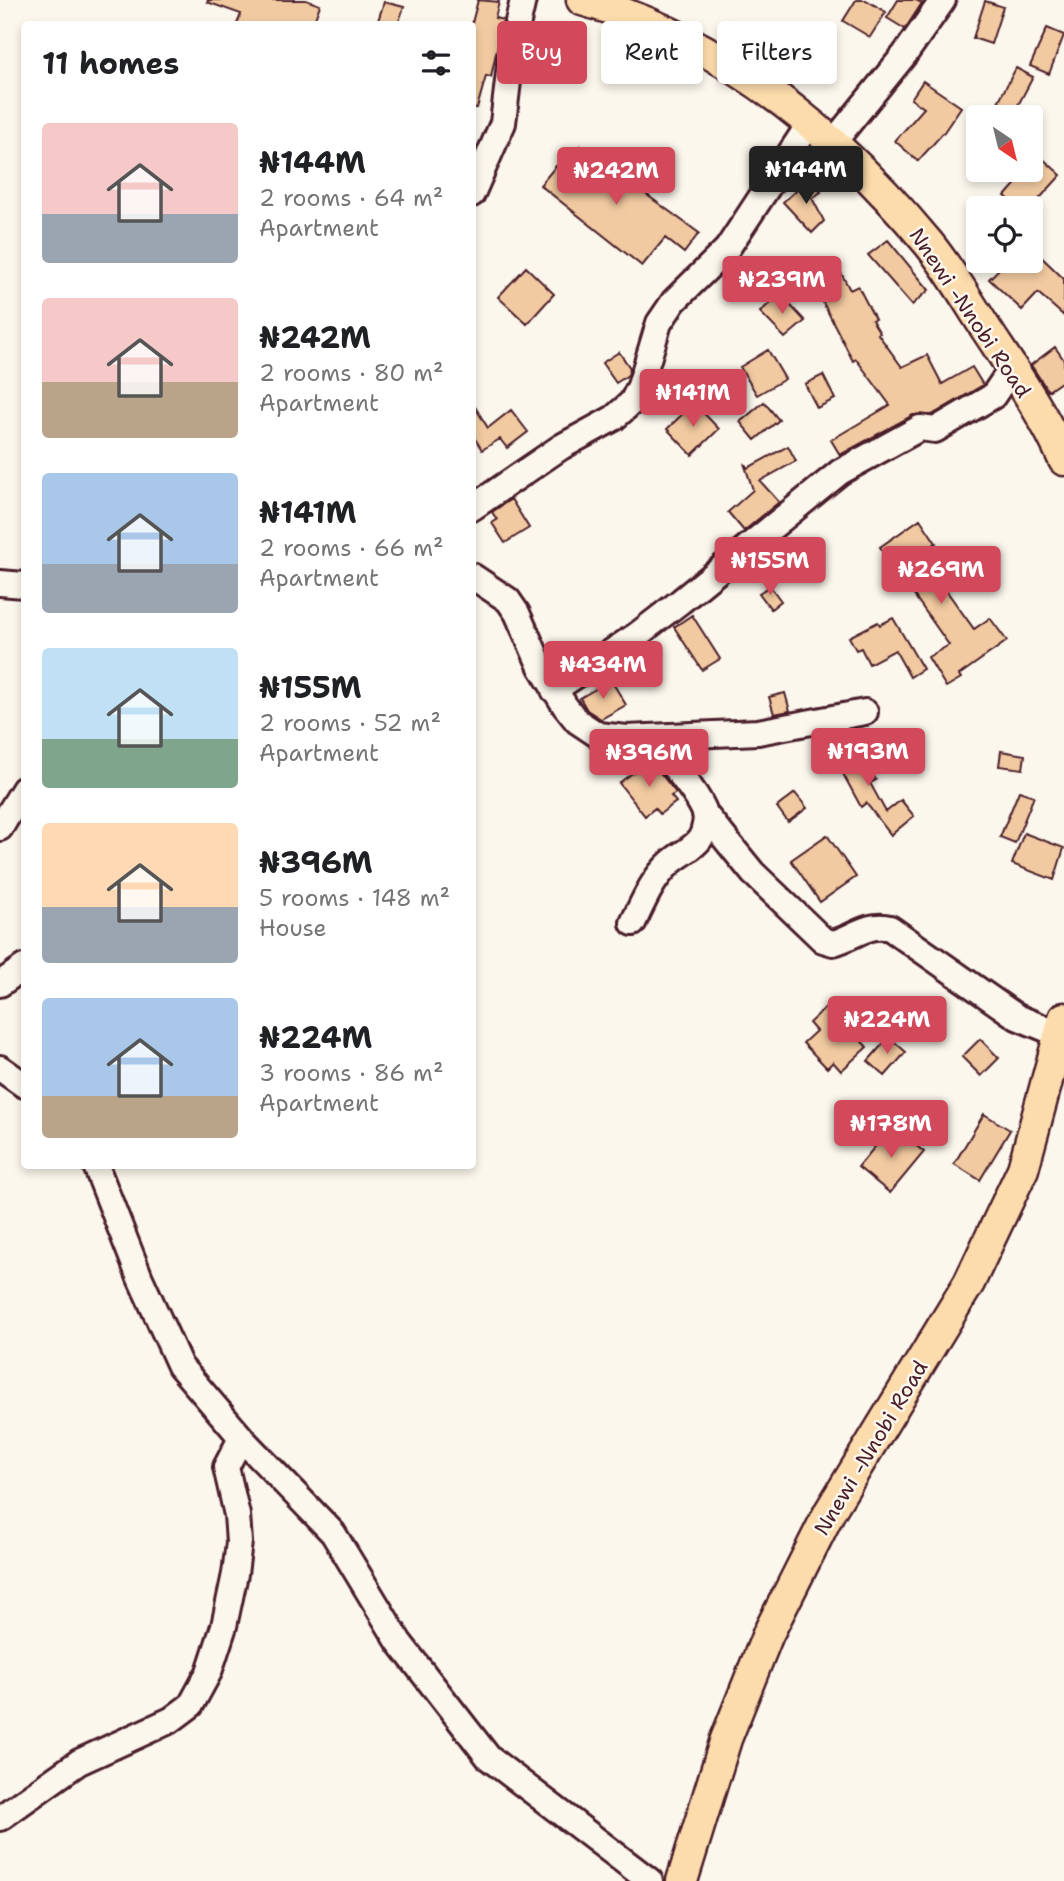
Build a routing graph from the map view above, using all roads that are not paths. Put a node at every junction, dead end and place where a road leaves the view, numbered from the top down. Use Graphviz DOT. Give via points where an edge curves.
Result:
graph roads {
  1 [pos="523,0"];
  2 [pos="943,0"];
  3 [pos="593,1"];
  4 [pos="810,123"];
  5 [pos="832,144"];
  6 [pos="476,185"];
  7 [pos="1012,368"];
  8 [pos="1064,460"];
  9 [pos="476,505"];
  10 [pos="476,579"];
  11 [pos="0,583"];
  12 [pos="21,585"];
  13 [pos="554,690"];
  14 [pos="865,712"];
  15 [pos="651,737"];
  16 [pos="21,794"];
  17 [pos="705,814"];
  18 [pos="0,828"];
  19 [pos="633,923"];
  20 [pos="21,969"];
  21 [pos="0,984"];
  22 [pos="1062,1027"];
  23 [pos="0,1068"];
  24 [pos="21,1084"];
  25 [pos="97,1169"];
  26 [pos="246,1443"];
  27 [pos="0,1818"];
  28 [pos="650,1881"];
  29 [pos="682,1881"];
  1 -- 6 [label="street" via="503,123"];
  2 -- 5 [label="street"];
  3 -- 4 [label="main road, Nnewi -Nnobi Road" via="695,44 783,99"];
  4 -- 5 [label="main road, Nnewi -Nnobi Road"];
  4 -- 9 [label="street" via="727,248 674,301 659,323 632,402"];
  5 -- 7 [label="main road, Nnewi -Nnobi Road" via="930,246"];
  7 -- 8 [label="main road, Nnewi -Nnobi Road"];
  7 -- 13 [label="street" via="993,397 934,430 920,428 840,472 663,614"];
  10 -- 13 [label="street" via="508,600"];
  11 -- 12 [label="street"];
  13 -- 15 [label="street" via="577,721 598,735"];
  14 -- 15 [label="street" via="758,732"];
  15 -- 17 [label="street"];
  16 -- 18 [label="street"];
  17 -- 19 [label="street" via="701,837 670,863 648,892"];
  17 -- 22 [label="street" via="753,873 823,940 832,943 879,925 890,928 1017,1017"];
  20 -- 21 [label="street"];
  22 -- 29 [label="main road, Nnewi -Nnobi Road" via="1023,1169 969,1283 830,1511 768,1634 726,1739"];
  23 -- 24 [label="street"];
  25 -- 26 [label="street" via="180,1366"];
  26 -- 27 [label="street" via="237,1446 226,1467 237,1515 235,1574 209,1672 191,1705 171,1720 79,1762"];
  26 -- 28 [label="street" via="333,1533 399,1642 489,1758"];
}
